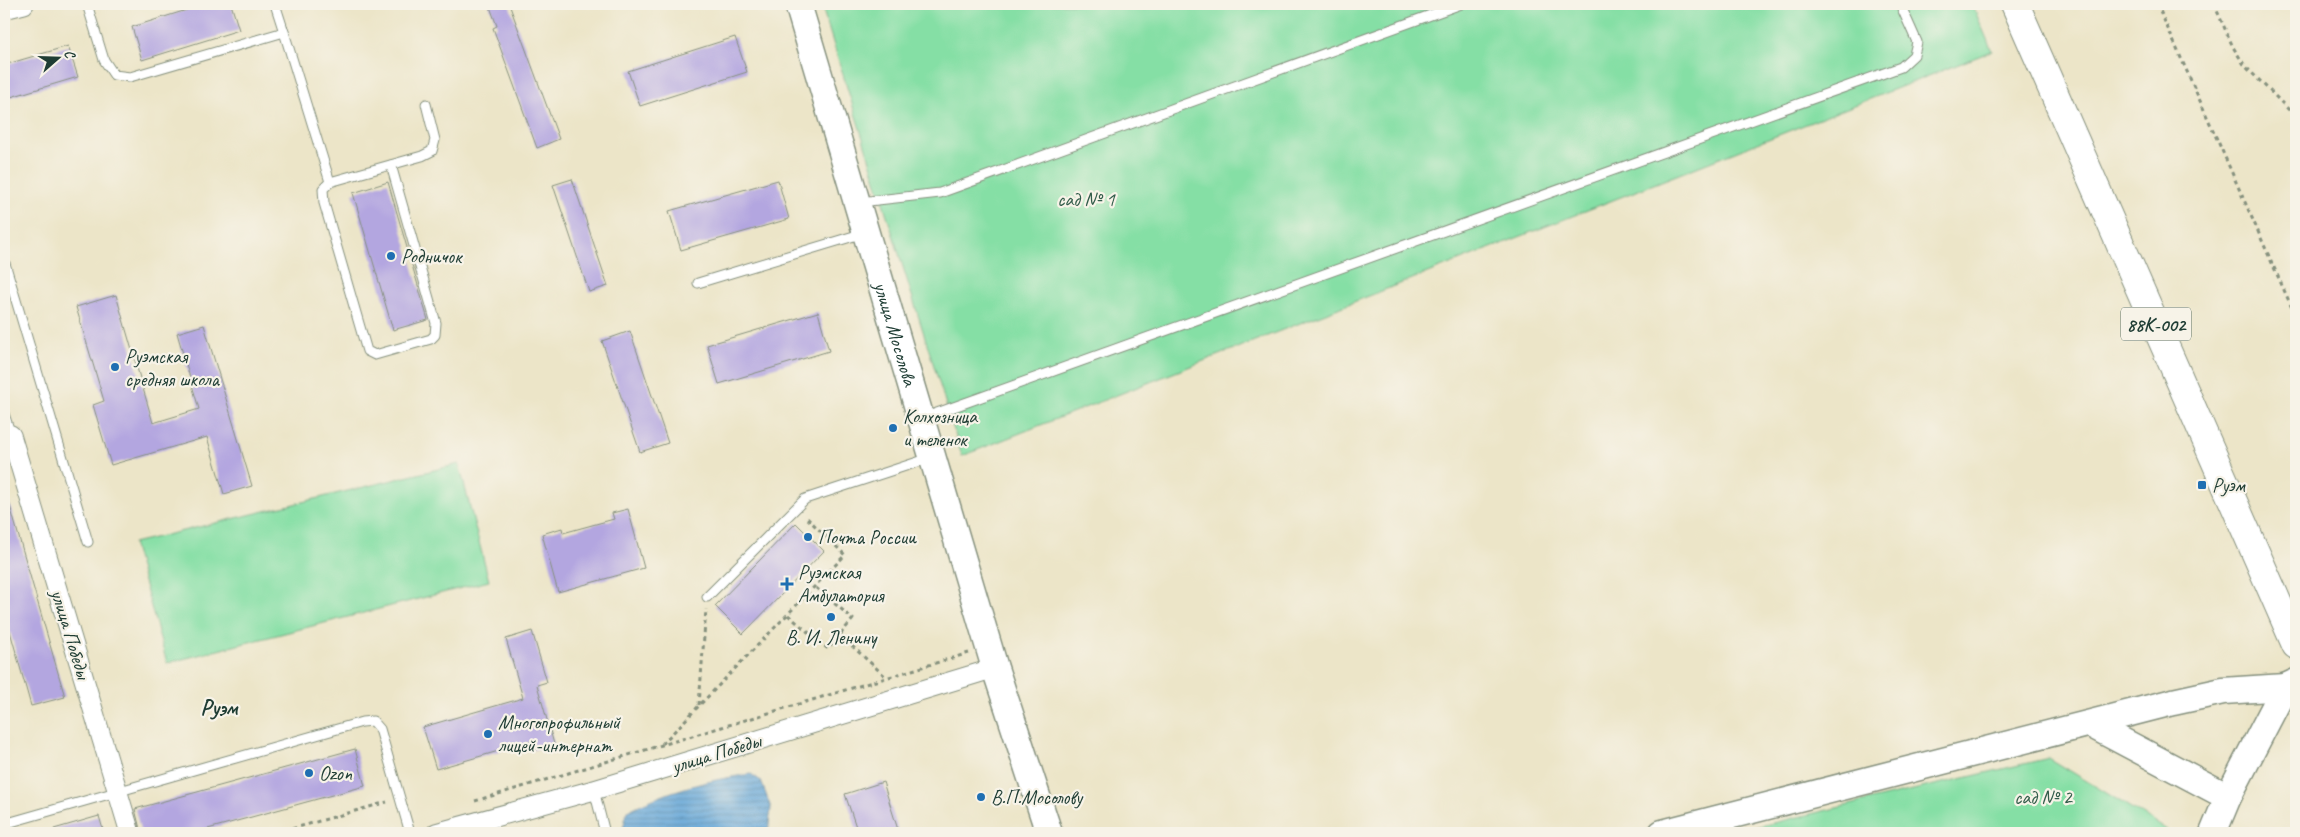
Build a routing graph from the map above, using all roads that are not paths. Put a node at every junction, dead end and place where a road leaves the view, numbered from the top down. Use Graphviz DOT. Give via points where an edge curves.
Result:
graph roads {
  1 [pos="24,4"];
  2 [pos="87,4"];
  3 [pos="275,4"];
  4 [pos="798,4"];
  5 [pos="1461,4"];
  6 [pos="1900,4"];
  7 [pos="2015,4"];
  8 [pos="4,9"];
  9 [pos="284,32"];
  10 [pos="426,104"];
  11 [pos="391,165"];
  12 [pos="330,182"];
  13 [pos="857,203"];
  14 [pos="866,232"];
  15 [pos="4,260"];
  16 [pos="698,283"];
  17 [pos="4,414"];
  18 [pos="922,419"];
  19 [pos="11,435"];
  20 [pos="933,457"];
  21 [pos="88,542"];
  22 [pos="707,597"];
  23 [pos="2296,645"];
  24 [pos="992,658"];
  25 [pos="2290,685"];
  26 [pos="2090,724"];
  27 [pos="594,790"];
  28 [pos="118,792"];
  29 [pos="2228,797"];
  30 [pos="4,824"];
  31 [pos="130,833"];
  32 [pos="410,833"];
  33 [pos="436,833"];
  34 [pos="605,833"];
  35 [pos="1049,833"];
  36 [pos="1662,833"];
  37 [pos="2212,833"];
  1 -- 8 [label="street"];
  2 -- 9 [label="lane" via="104,60 114,75 130,77"];
  3 -- 9 [label="lane"];
  4 -- 13 [label="street, улица Мосолова"];
  5 -- 13 [label="lane" via="940,193"];
  6 -- 18 [label="lane" via="1917,42 1914,55 1902,67"];
  7 -- 23 [label="main road, 88К-002"];
  9 -- 12 [label="lane"];
  10 -- 11 [label="lane" via="435,140 432,151"];
  11 -- 12 [label="lane"];
  11 -- 12 [label="lane" via="436,324 435,335 431,339 375,355 367,351 324,203 323,189"];
  13 -- 14 [label="street, улица Мосолова"];
  14 -- 16 [label="lane"];
  14 -- 18 [label="street, улица Мосолова"];
  15 -- 21 [label="lane"];
  17 -- 19 [label="lane"];
  18 -- 20 [label="street, улица Мосолова"];
  19 -- 28 [label="street, улица Победы"];
  20 -- 22 [label="lane" via="806,499"];
  20 -- 24 [label="street, улица Мосолова"];
  24 -- 27 [label="street, улица Победы"];
  24 -- 35 [label="street, улица Мосолова"];
  25 -- 26 [label="street" via="2223,691"];
  25 -- 29 [label="street"];
  26 -- 29 [label="street"];
  26 -- 36 [label="street"];
  27 -- 33 [label="street, улица Победы"];
  27 -- 34 [label="lane"];
  28 -- 30 [label="lane"];
  28 -- 31 [label="street, улица Победы"];
  28 -- 32 [label="lane" via="362,722 373,722 380,729"];
  29 -- 37 [label="street"];
}
